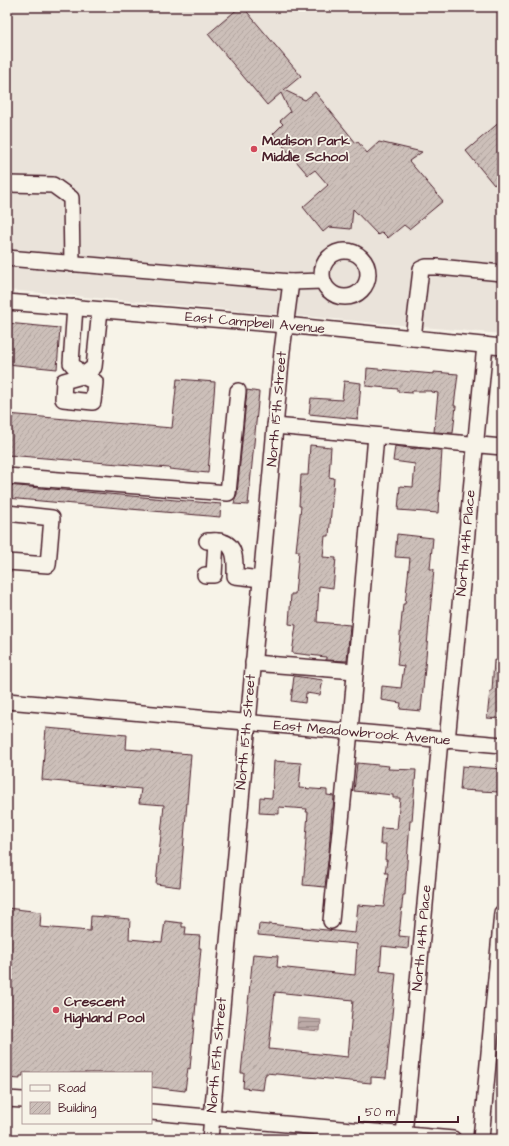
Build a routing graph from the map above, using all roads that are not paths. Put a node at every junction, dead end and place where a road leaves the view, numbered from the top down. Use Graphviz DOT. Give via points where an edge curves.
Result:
graph roads {
  1 [pos="7,184"];
  2 [pos="7,258"];
  3 [pos="72,264"];
  4 [pos="502,273"];
  5 [pos="323,281"];
  6 [pos="291,282"];
  7 [pos="7,302"];
  8 [pos="75,308"];
  9 [pos="100,310"];
  10 [pos="285,325"];
  11 [pos="413,338"];
  12 [pos="485,345"];
  13 [pos="502,347"];
  14 [pos="238,390"];
  15 [pos="275,426"];
  16 [pos="376,436"];
  17 [pos="476,444"];
  18 [pos="502,447"];
  19 [pos="7,476"];
  20 [pos="7,513"];
  21 [pos="7,562"];
  22 [pos="205,575"];
  23 [pos="261,579"];
  24 [pos="253,663"];
  25 [pos="355,671"];
  26 [pos="7,701"];
  27 [pos="247,722"];
  28 [pos="350,731"];
  29 [pos="444,741"];
  30 [pos="502,745"];
  31 [pos="502,913"];
  32 [pos="331,921"];
  33 [pos="7,1099"];
  34 [pos="22,1100"];
  35 [pos="152,1112"];
  36 [pos="211,1118"];
  37 [pos="404,1135"];
  38 [pos="210,1139"];
  39 [pos="453,1139"];
  40 [pos="482,1139"];
  1 -- 3 [label="street" via="53,185 71,198"];
  2 -- 3 [label="street"];
  3 -- 6 [label="street"];
  4 -- 11 [label="street" via="438,267 426,267 421,270"];
  5 -- 6 [label="street"];
  6 -- 10 [label="street, North 15th Street"];
  7 -- 8 [label="street, East Campbell Avenue"];
  8 -- 9 [label="street, East Campbell Avenue"];
  8 -- 9 [label="street" via="71,363 82,376 94,367"];
  9 -- 10 [label="street, East Campbell Avenue"];
  10 -- 11 [label="street, East Campbell Avenue"];
  10 -- 15 [label="street, North 15th Street"];
  11 -- 12 [label="street, East Campbell Avenue"];
  12 -- 13 [label="street, East Campbell Avenue"];
  12 -- 17 [label="street, North 14th Place"];
  14 -- 19 [label="street" via="228,493"];
  15 -- 16 [label="street"];
  15 -- 23 [label="street, North 15th Street"];
  16 -- 17 [label="street"];
  16 -- 25 [label="street"];
  17 -- 18 [label="street"];
  17 -- 29 [label="street, North 14th Place"];
  20 -- 21 [label="street" via="52,518 48,565"];
  22 -- 23 [label="street" via="214,575 212,541 224,542 230,547 234,555 235,576"];
  23 -- 24 [label="street, North 15th Street"];
  24 -- 25 [label="street"];
  24 -- 27 [label="street, North 15th Street"];
  25 -- 28 [label="street"];
  26 -- 27 [label="street, East Meadowbrook Avenue"];
  27 -- 28 [label="street, East Meadowbrook Avenue"];
  27 -- 36 [label="street, North 15th Street"];
  28 -- 29 [label="street, East Meadowbrook Avenue"];
  28 -- 32 [label="street"];
  29 -- 30 [label="street, East Meadowbrook Avenue"];
  29 -- 37 [label="street, North 14th Place"];
  31 -- 40 [label="street"];
  33 -- 34 [label="street"];
  35 -- 36 [label="street"];
  36 -- 37 [label="street"];
  36 -- 38 [label="street, North 15th Street"];
  37 -- 39 [label="street"];
}
